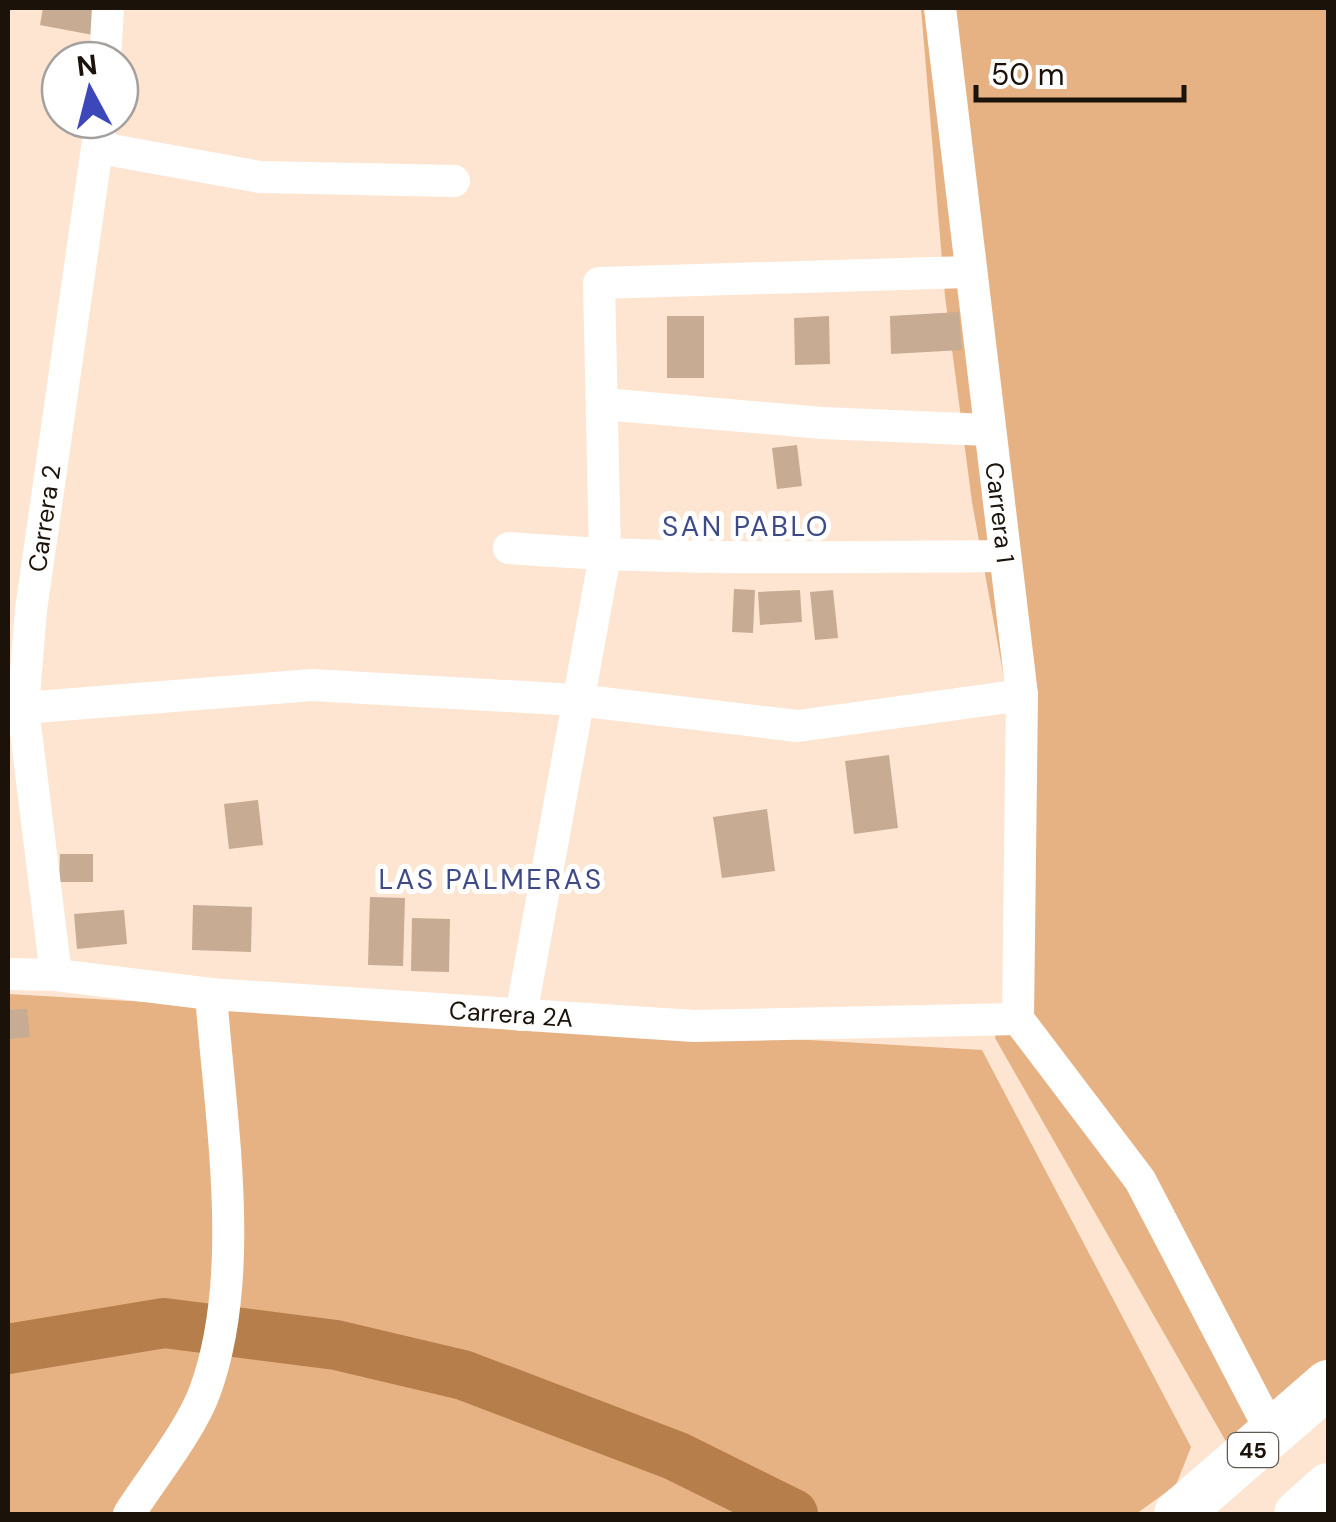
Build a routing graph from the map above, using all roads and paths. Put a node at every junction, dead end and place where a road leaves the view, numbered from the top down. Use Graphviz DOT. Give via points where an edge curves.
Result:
graph roads {
  1 [pos="108,8"];
  2 [pos="940,8"];
  3 [pos="106,40"];
  4 [pos="99,140"];
  5 [pos="122,140"];
  6 [pos="454,181"];
  7 [pos="968,272"];
  8 [pos="603,404"];
  9 [pos="989,430"];
  10 [pos="509,548"];
  11 [pos="605,556"];
  12 [pos="1004,556"];
  13 [pos="1022,695"];
  14 [pos="577,700"];
  15 [pos="23,708"];
  16 [pos="8,974"];
  17 [pos="56,975"];
  18 [pos="211,994"];
  19 [pos="522,1015"];
  20 [pos="1018,1018"];
  21 [pos="1328,1384"];
  22 [pos="1272,1433"];
  23 [pos="1328,1487"];
  24 [pos="128,1514"];
  25 [pos="1178,1514"];
  26 [pos="1298,1514"];
  1 -- 3 [label="street"];
  2 -- 7 [label="street, Carrera 1"];
  4 -- 15 [label="street, Carrera 2" via="30,610"];
  5 -- 6 [label="street" via="260,177"];
  7 -- 8 [label="street" via="599,283"];
  7 -- 9 [label="street, Carrera 1"];
  8 -- 9 [label="street"];
  8 -- 11 [label="street"];
  9 -- 12 [label="street, Carrera 1"];
  10 -- 11 [label="street"];
  11 -- 12 [label="street"];
  11 -- 14 [label="street"];
  12 -- 13 [label="street, Carrera 1"];
  13 -- 14 [label="street" via="798,726"];
  13 -- 20 [label="street, Carrera 1"];
  14 -- 15 [label="street" via="312,685"];
  14 -- 19 [label="street"];
  15 -- 17 [label="street, Carrera 2"];
  16 -- 17 [label="street, Carrera 2A"];
  17 -- 18 [label="street, Carrera 2A"];
  18 -- 19 [label="street, Carrera 2A"];
  18 -- 24 [label="street" via="227,1292 220,1342 204,1395"];
  19 -- 20 [label="street, Carrera 2A" via="694,1026"];
  20 -- 22 [label="street" via="1140,1180"];
  21 -- 22 [label="highway, 45"];
  22 -- 25 [label="highway, 45"];
  23 -- 26 [label="highway"];
}
